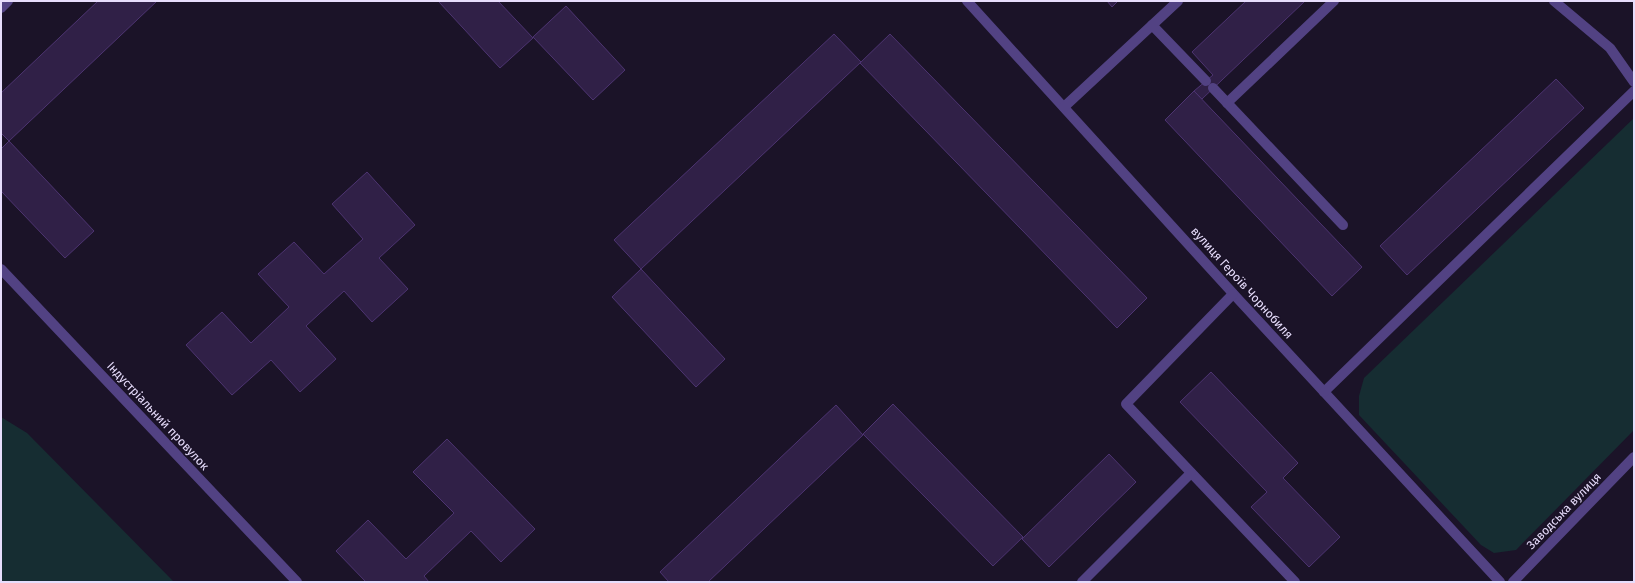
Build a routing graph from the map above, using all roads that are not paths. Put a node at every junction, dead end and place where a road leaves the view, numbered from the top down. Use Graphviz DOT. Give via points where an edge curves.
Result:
graph roads {
  1 [pos="8,1"];
  2 [pos="967,1"];
  3 [pos="1178,1"];
  4 [pos="1334,1"];
  5 [pos="1554,1"];
  6 [pos="1,8"];
  7 [pos="1152,25"];
  8 [pos="1634,82"];
  9 [pos="1634,91"];
  10 [pos="1227,103"];
  11 [pos="1064,107"];
  12 [pos="1343,225"];
  13 [pos="1,269"];
  14 [pos="1233,294"];
  15 [pos="1324,392"];
  16 [pos="1634,457"];
  17 [pos="1191,473"];
  18 [pos="297,582"];
  19 [pos="1082,582"];
  20 [pos="1295,582"];
  21 [pos="1500,582"];
  22 [pos="1513,582"];
  1 -- 6 [label="street"];
  2 -- 11 [label="street, вулиця Героїв Чорнобиля"];
  3 -- 7 [label="street"];
  4 -- 10 [label="street"];
  5 -- 8 [label="street" via="1610,48"];
  7 -- 10 [label="street"];
  7 -- 11 [label="street"];
  9 -- 15 [label="street"];
  10 -- 12 [label="street"];
  11 -- 14 [label="street, вулиця Героїв Чорнобиля"];
  13 -- 18 [label="street, Індустріальний провулок"];
  14 -- 15 [label="street, вулиця Героїв Чорнобиля"];
  14 -- 17 [label="street" via="1126,404"];
  15 -- 21 [label="street, вулиця Героїв Чорнобиля"];
  16 -- 22 [label="street, Заводська вулиця"];
  17 -- 19 [label="street"];
  17 -- 20 [label="street"];
}
